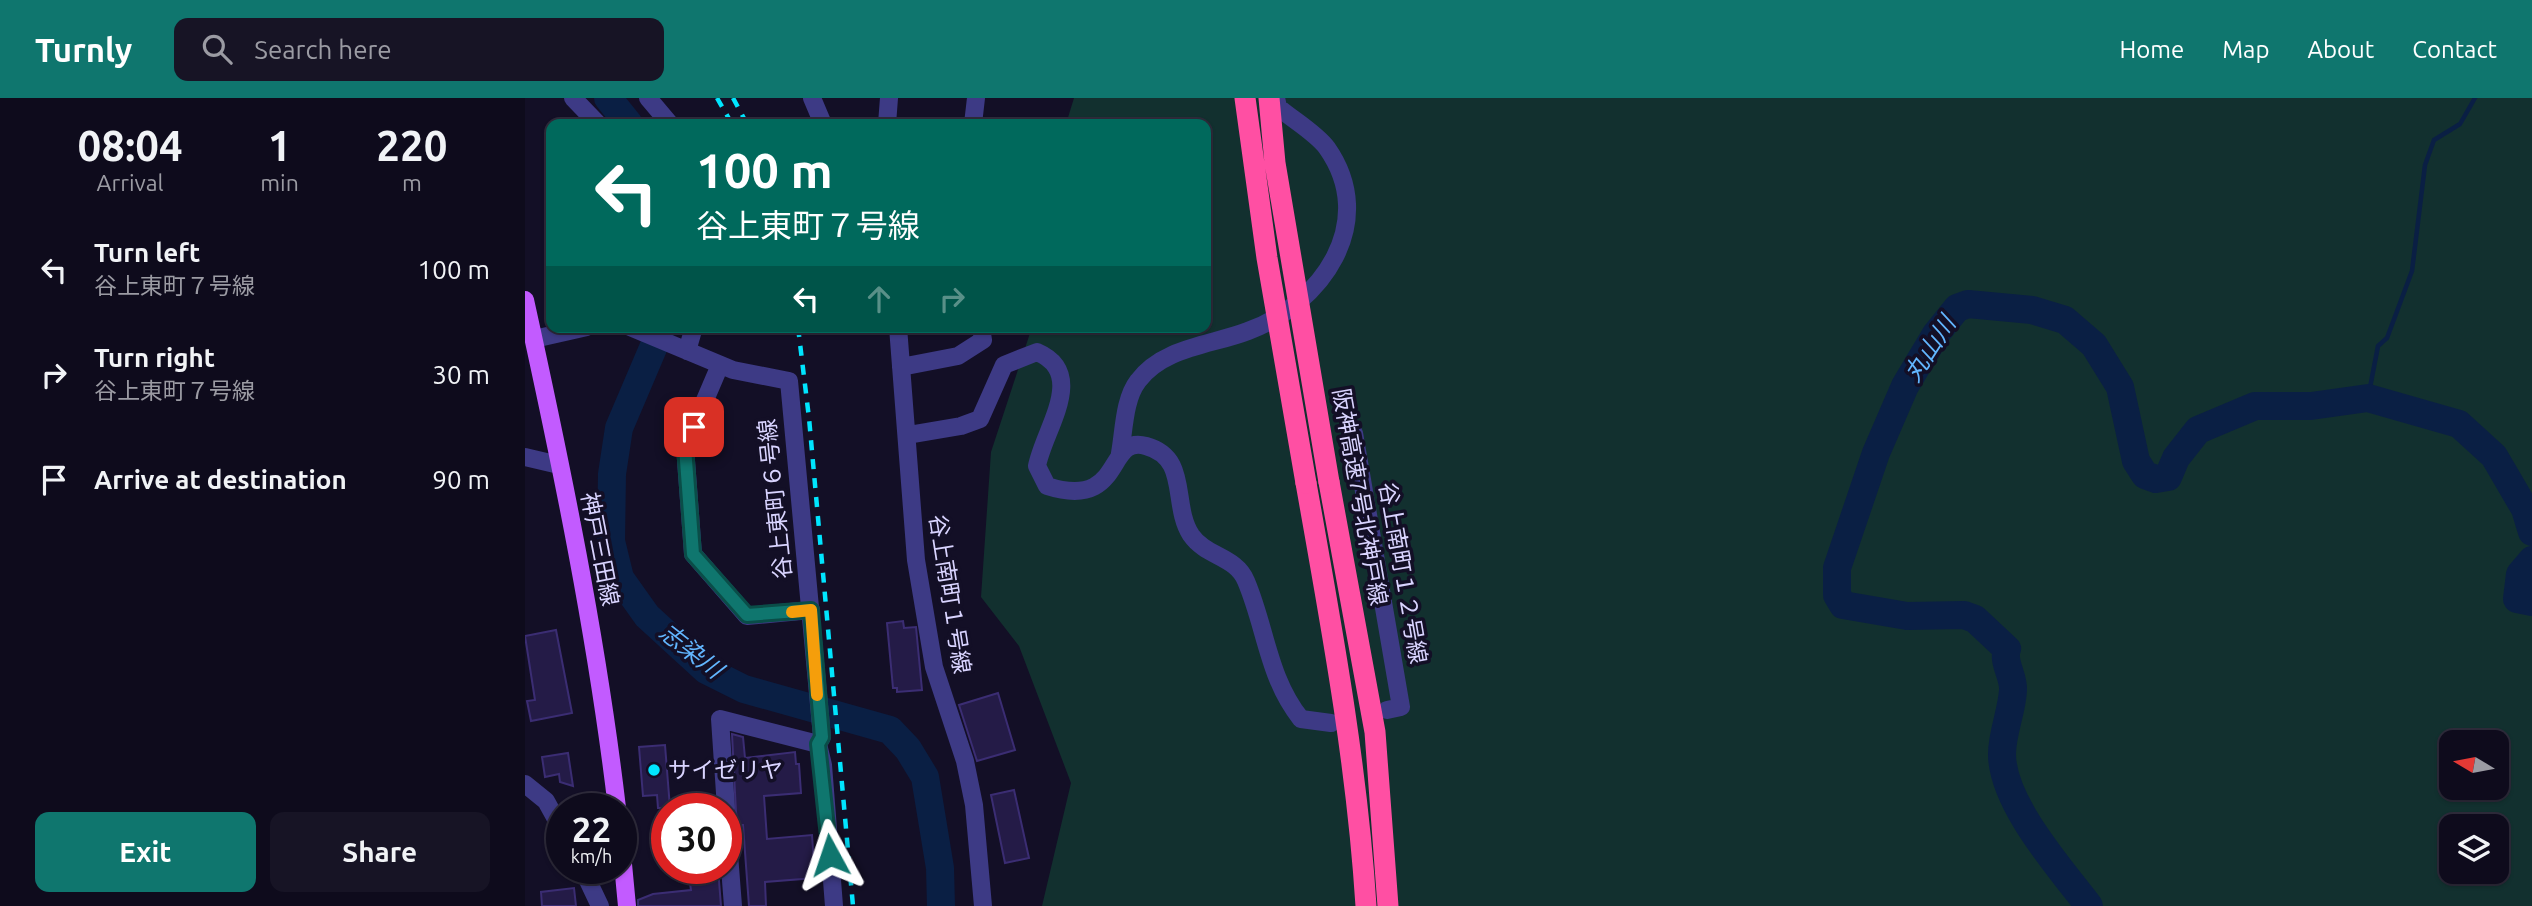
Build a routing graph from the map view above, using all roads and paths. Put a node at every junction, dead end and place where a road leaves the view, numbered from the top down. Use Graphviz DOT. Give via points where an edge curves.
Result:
graph roads {
  1 [pos="573,98"];
  2 [pos="648,98"];
  3 [pos="812,98"];
  4 [pos="890,98"];
  5 [pos="976,98"];
  6 [pos="1245,98"];
  7 [pos="1269,98"];
  8 [pos="1276,98"];
  9 [pos="593,119"];
  10 [pos="666,119"];
  11 [pos="821,119"];
  12 [pos="888,119"];
  13 [pos="974,119"];
  14 [pos="525,300"];
  15 [pos="560,333"];
  16 [pos="643,333"];
  17 [pos="691,333"];
  18 [pos="898,333"];
  19 [pos="982,333"];
  20 [pos="534,339"];
  21 [pos="683,349"];
  22 [pos="720,365"];
  23 [pos="901,367"];
  24 [pos="1353,433"];
  25 [pos="908,435"];
  26 [pos="1120,453"];
  27 [pos="525,457"];
  28 [pos="559,465"];
  29 [pos="811,610"];
  30 [pos="1387,710"];
  31 [pos="1331,723"];
  32 [pos="818,744"];
  33 [pos="525,784"];
  34 [pos="615,793"];
  35 [pos="725,793"];
  36 [pos="546,801"];
  37 [pos="590,884"];
  38 [pos="625,884"];
  39 [pos="731,884"];
  40 [pos="600,906"];
  41 [pos="627,906"];
  42 [pos="733,906"];
  43 [pos="834,906"];
  44 [pos="983,906"];
  45 [pos="1366,906"];
  46 [pos="1388,906"];
  1 -- 9 [label="street"];
  2 -- 10 [label="street"];
  3 -- 11 [label="street"];
  4 -- 12 [label="street"];
  5 -- 13 [label="street"];
  6 -- 45 [label="highway, bridge" via="1267,258 1343,688 1360,809"];
  7 -- 46 [label="highway, 阪神高速7号北神戸線, bridge" via="1275,163 1375,732"];
  8 -- 26 [label="street" via="1278,107 1325,145 1337,163 1346,185 1349,213 1345,239 1294,309 1249,331 1184,350 1149,369 1130,398"];
  14 -- 20 [label="main road, 神戸三田線"];
  15 -- 20 [label="street"];
  16 -- 21 [label="street, 谷上東町６号線"];
  17 -- 21 [label="street"];
  18 -- 23 [label="street, 谷上南町１号線"];
  19 -- 23 [label="street" via="983,340 958,356"];
  20 -- 28 [label="main road, 神戸三田線"];
  21 -- 22 [label="street, 谷上東町６号線"];
  22 -- 29 [label="street, 谷上東町６号線" via="789,381"];
  22 -- 29 [label="street" via="685,447 693,554 747,615"];
  23 -- 25 [label="street, 谷上南町１号線"];
  24 -- 30 [label="street, 谷上南町１２号線" via="1401,707"];
  25 -- 26 [label="street" via="980,419 1004,365 1037,352 1052,359 1062,388 1037,466 1047,486 1068,493 1089,491 1114,468"];
  25 -- 44 [label="street, 谷上南町１号線" via="916,560 934,667 965,761 974,805"];
  26 -- 31 [label="street" via="1143,445 1170,459 1191,536 1209,552 1234,562 1246,580 1286,701 1301,719"];
  27 -- 28 [label="street"];
  28 -- 34 [label="main road, 神戸三田線"];
  29 -- 32 [label="street, 谷上東町６号線" via="822,737"];
  32 -- 35 [label="street" via="720,719"];
  32 -- 43 [label="street, 谷上東町６号線"];
  33 -- 36 [label="street"];
  37 -- 40 [label="street"];
  38 -- 41 [label="main road"];
  39 -- 42 [label="street"];
}
